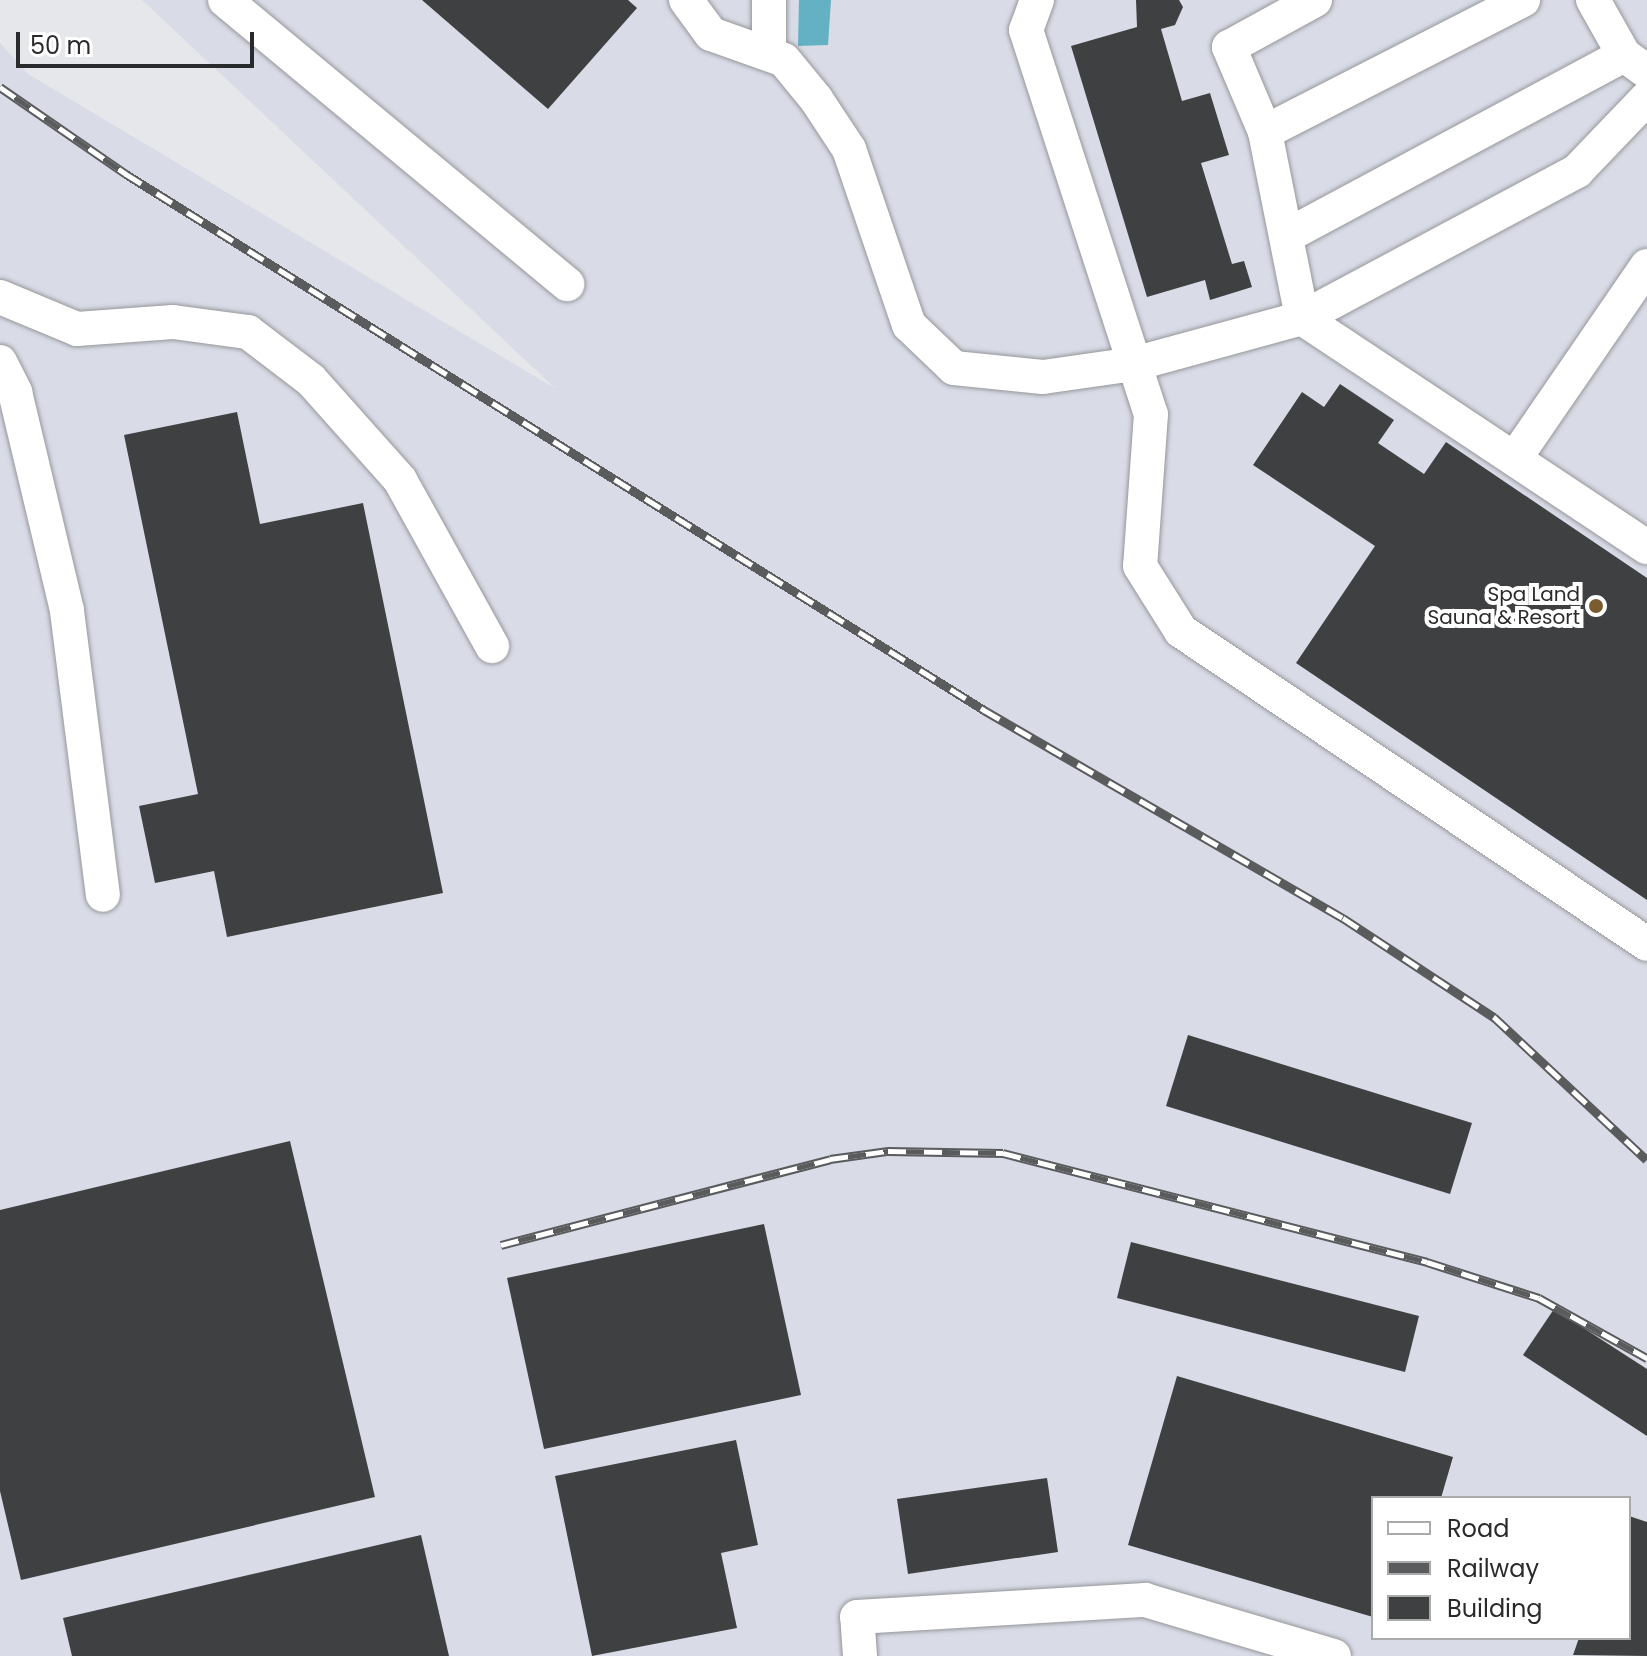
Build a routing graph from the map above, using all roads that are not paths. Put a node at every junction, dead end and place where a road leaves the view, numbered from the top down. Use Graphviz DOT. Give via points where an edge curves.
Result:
graph roads {
  1 [pos="225,0"];
  2 [pos="686,0"];
  3 [pos="769,0"];
  4 [pos="1037,0"];
  5 [pos="1315,0"];
  6 [pos="1523,0"];
  7 [pos="1593,0"];
  8 [pos="769,54"];
  9 [pos="1636,63"];
  10 [pos="1647,98"];
  11 [pos="1265,132"];
  12 [pos="1290,234"];
  13 [pos="1647,266"];
  14 [pos="567,284"];
  15 [pos="0,297"];
  16 [pos="1302,318"];
  17 [pos="0,362"];
  18 [pos="1134,364"];
  19 [pos="1515,458"];
  20 [pos="1647,547"];
  21 [pos="492,646"];
  22 [pos="103,895"];
  23 [pos="1647,944"];
  24 [pos="860,1656"];
  25 [pos="1334,1656"];
  1 -- 14 [label="lane"];
  2 -- 8 [label="lane" via="711,34"];
  3 -- 8 [label="lane"];
  4 -- 18 [label="lane" via="1026,30"];
  5 -- 11 [label="lane" via="1229,47"];
  6 -- 11 [label="lane"];
  7 -- 9 [label="lane"];
  8 -- 18 [label="lane" via="784,60 849,149 909,325 954,368 1043,377"];
  9 -- 12 [label="lane"];
  10 -- 16 [label="lane" via="1577,171"];
  11 -- 12 [label="lane"];
  12 -- 16 [label="lane"];
  13 -- 19 [label="lane"];
  15 -- 21 [label="lane" via="77,329 173,322 248,332 311,380 400,480"];
  16 -- 18 [label="lane"];
  16 -- 19 [label="lane"];
  17 -- 22 [label="lane" via="15,392 67,611"];
  18 -- 23 [label="lane" via="1151,414 1140,566 1181,631"];
  19 -- 20 [label="lane"];
  24 -- 25 [label="lane" via="857,1617 1145,1600"];
}
